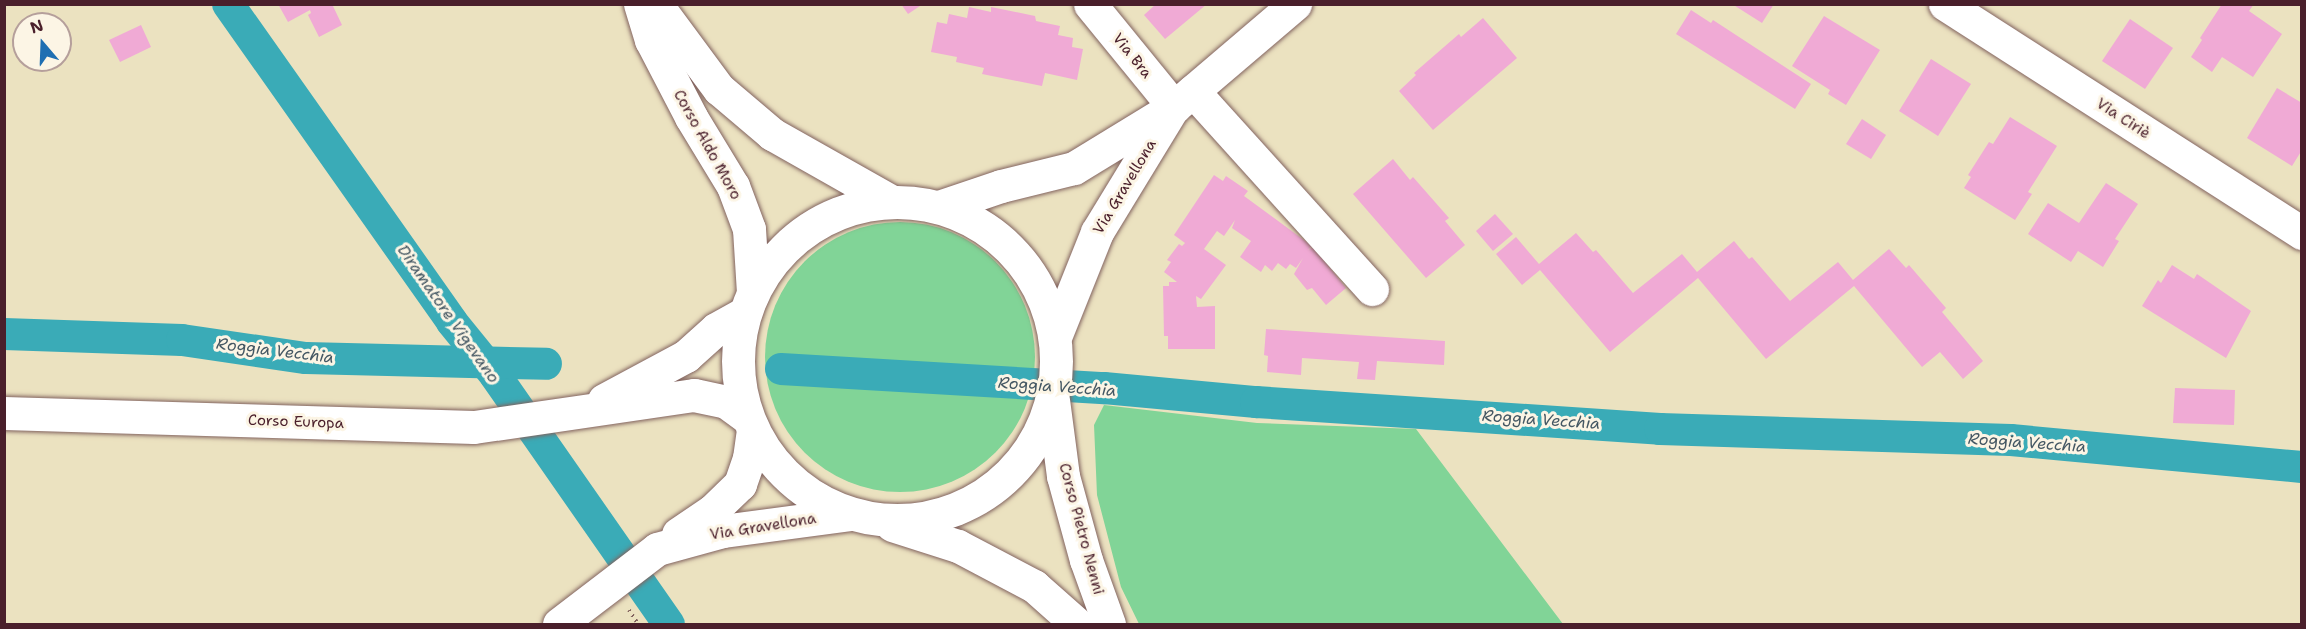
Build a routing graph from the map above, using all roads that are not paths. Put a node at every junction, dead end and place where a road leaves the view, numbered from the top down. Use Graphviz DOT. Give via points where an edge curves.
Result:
graph roads {
  1 [pos="640,4"];
  2 [pos="656,4"];
  3 [pos="1090,4"];
  4 [pos="1295,4"];
  5 [pos="1946,4"];
  6 [pos="1184,99"];
  7 [pos="892,202"];
  8 [pos="939,207"];
  9 [pos="2301,233"];
  10 [pos="1372,289"];
  11 [pos="749,302"];
  12 [pos="1054,374"];
  13 [pos="585,410"];
  14 [pos="4,413"];
  15 [pos="751,424"];
  16 [pos="862,516"];
  17 [pos="656,550"];
  18 [pos="559,624"];
  19 [pos="1077,624"];
  20 [pos="1109,624"];
  1 -- 11 [label="main road, Corso Aldo Moro" via="651,40 733,186 749,229"];
  2 -- 7 [label="main road" via="719,89 772,134"];
  3 -- 6 [label="main road, Via Bra"];
  4 -- 6 [label="main road, Via Gravellona"];
  5 -- 9 [label="main road, Via Ciriè"];
  6 -- 8 [label="main road, Via Gravellona" via="1074,168"];
  6 -- 10 [label="main road, Via Bra"];
  6 -- 12 [label="main road, Via Gravellona" via="1097,232"];
  7 -- 8 [label="main road"];
  7 -- 11 [label="main road" via="849,209 810,228 777,256"];
  8 -- 12 [label="main road, Corso Pietro Nenni" via="974,220 1004,242 1028,269 1041,293"];
  11 -- 13 [label="main road" via="686,356"];
  11 -- 15 [label="main road" via="738,360 739,383"];
  12 -- 16 [label="main road, Via Gravellona" via="1039,435 1016,467 987,493 951,511 913,520"];
  12 -- 20 [label="main road, Corso Pietro Nenni" via="1063,476"];
  13 -- 14 [label="main road, Corso Europa" via="474,427"];
  13 -- 15 [label="main road, Corso Europa" via="694,395 726,402"];
  15 -- 16 [label="main road" via="771,459 793,482 820,501"];
  15 -- 17 [label="main road" via="749,458 740,484 712,511"];
  16 -- 17 [label="main road, Via Gravellona" via="723,531"];
  16 -- 19 [label="main road" via="958,546 1034,586"];
  17 -- 18 [label="main road, Via Gravellona"];
}
